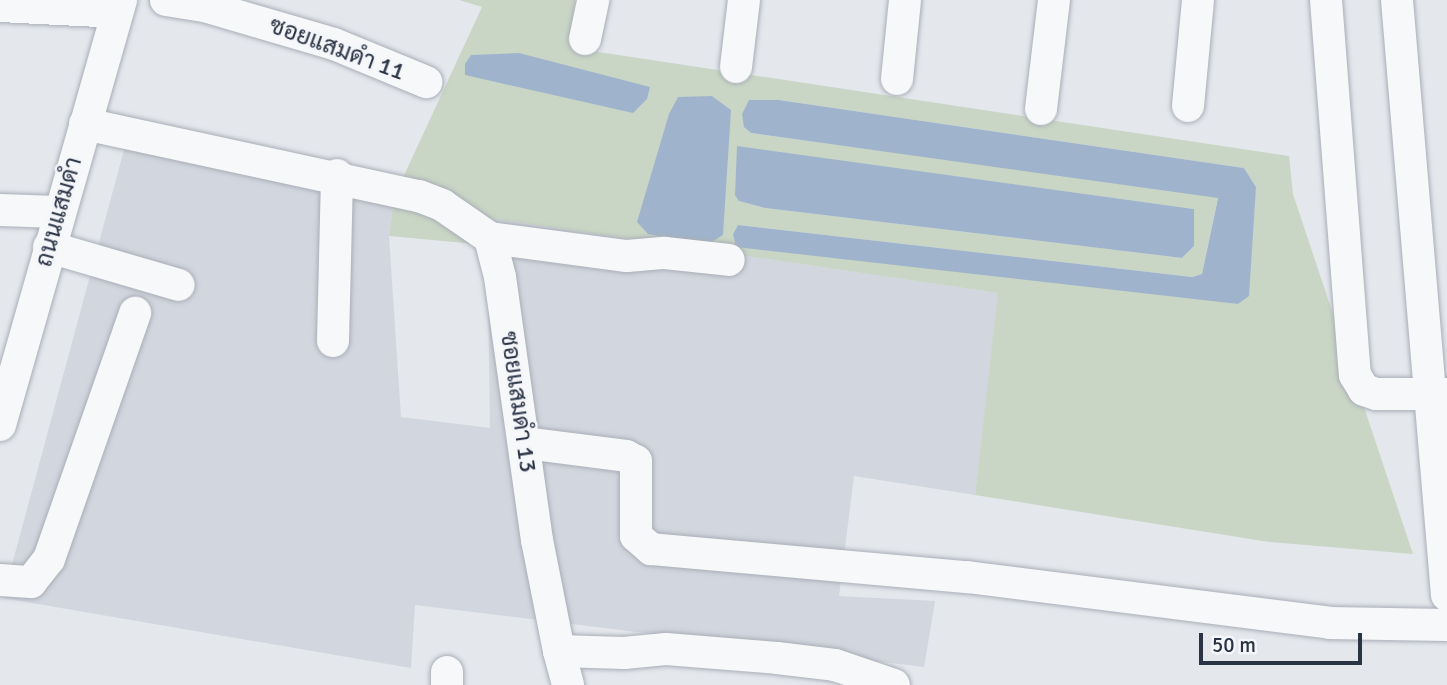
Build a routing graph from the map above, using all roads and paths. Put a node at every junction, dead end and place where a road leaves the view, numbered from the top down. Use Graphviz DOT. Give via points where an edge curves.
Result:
graph roads {
  1 [pos="166,0"];
  2 [pos="593,0"];
  3 [pos="744,0"];
  4 [pos="905,0"];
  5 [pos="1054,0"];
  6 [pos="1198,0"];
  7 [pos="1326,0"];
  8 [pos="1397,0"];
  9 [pos="0,6"];
  10 [pos="119,6"];
  11 [pos="585,39"];
  12 [pos="736,67"];
  13 [pos="897,79"];
  14 [pos="426,82"];
  15 [pos="1188,106"];
  16 [pos="1041,109"];
  17 [pos="85,124"];
  18 [pos="337,175"];
  19 [pos="0,211"];
  20 [pos="58,212"];
  21 [pos="490,238"];
  22 [pos="48,247"];
  23 [pos="729,260"];
  24 [pos="179,285"];
  25 [pos="135,313"];
  26 [pos="333,341"];
  27 [pos="1439,394"];
  28 [pos="0,425"];
  29 [pos="525,443"];
  30 [pos="0,580"];
  31 [pos="1447,595"];
  32 [pos="1447,625"];
  33 [pos="559,652"];
  34 [pos="779,671"];
  35 [pos="568,685"];
  36 [pos="894,685"];
  1 -- 14 [label="street, ซอยแสมดำ 11" via="204,6 334,44"];
  2 -- 11 [label="street"];
  3 -- 12 [label="street"];
  4 -- 13 [label="street"];
  5 -- 16 [label="street"];
  6 -- 15 [label="street"];
  7 -- 27 [label="street" via="1355,375 1364,390 1376,394"];
  8 -- 27 [label="street"];
  9 -- 10 [label="street"];
  10 -- 17 [label="street, ถนนแสมดำ"];
  17 -- 18 [label="street"];
  17 -- 20 [label="street, ถนนแสมดำ"];
  18 -- 21 [label="street" via="442,205"];
  18 -- 26 [label="street"];
  19 -- 20 [label="street"];
  20 -- 22 [label="street, ถนนแสมดำ"];
  21 -- 23 [label="street" via="627,256 665,253"];
  21 -- 29 [label="street, ซอยแสมดำ 13"];
  22 -- 24 [label="street"];
  22 -- 28 [label="street, ถนนแสมดำ"];
  25 -- 30 [label="street" via="50,559 31,582"];
  27 -- 31 [label="street"];
  29 -- 32 [label="street" via="636,461 636,536 651,549 967,577 1329,623"];
  29 -- 33 [label="street, ซอยแสมดำ 13" via="537,540"];
  33 -- 34 [label="street" via="666,649"];
  33 -- 35 [label="street, ซอยแสมดำ 13"];
  34 -- 36 [label="street" via="835,665"];
}
